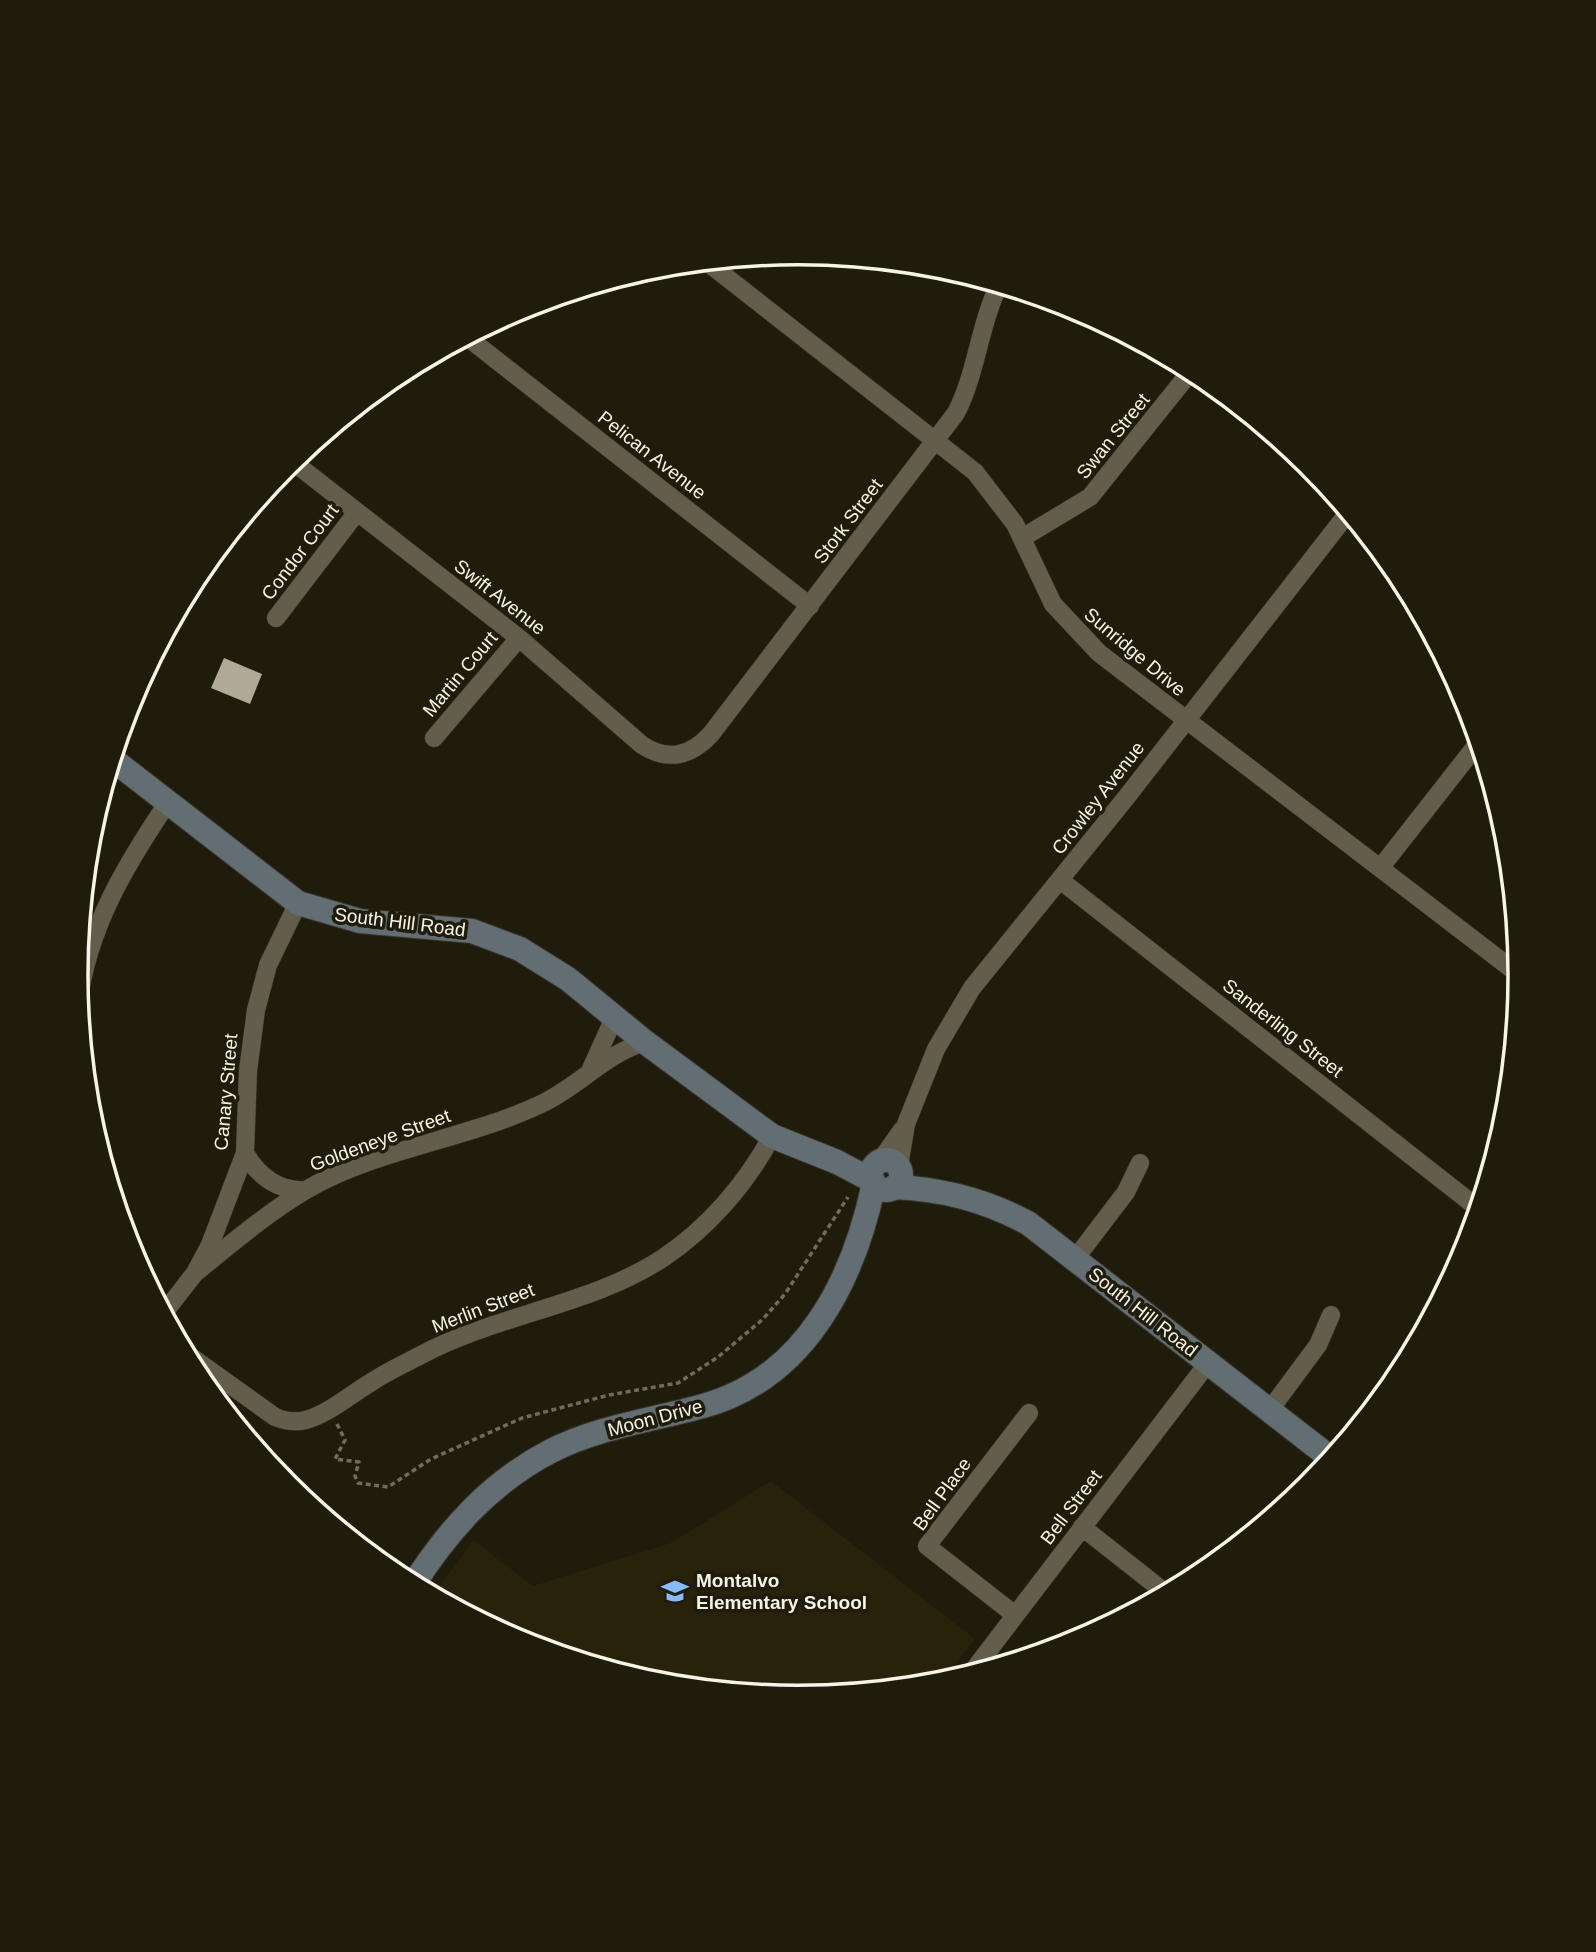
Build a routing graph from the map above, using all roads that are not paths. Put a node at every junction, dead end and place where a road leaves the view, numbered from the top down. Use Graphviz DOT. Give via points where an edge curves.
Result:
graph roads {
  1 [pos="718,271"];
  2 [pos="995,294"];
  3 [pos="475,344"];
  4 [pos="1184,379"];
  5 [pos="936,442"];
  6 [pos="302,469"];
  7 [pos="357,512"];
  8 [pos="1342,520"];
  9 [pos="1022,538"];
  10 [pos="810,606"];
  11 [pos="276,618"];
  12 [pos="519,638"];
  13 [pos="1184,720"];
  14 [pos="434,738"];
  15 [pos="1472,751"];
  16 [pos="684,754"];
  17 [pos="120,765"];
  18 [pos="168,802"];
  19 [pos="1381,867"];
  20 [pos="1060,880"];
  21 [pos="298,903"];
  22 [pos="89,950"];
  23 [pos="1508,966"];
  24 [pos="612,1016"];
  25 [pos="645,1042"];
  26 [pos="591,1069"];
  27 [pos="772,1136"];
  28 [pos="245,1153"];
  29 [pos="1140,1163"];
  30 [pos="883,1177"];
  31 [pos="306,1189"];
  32 [pos="1471,1203"];
  33 [pos="1075,1259"];
  34 [pos="195,1273"];
  35 [pos="169,1306"];
  36 [pos="1331,1315"];
  37 [pos="1208,1363"];
  38 [pos="204,1366"];
  39 [pos="1269,1411"];
  40 [pos="1029,1413"];
  41 [pos="1324,1453"];
  42 [pos="1082,1527"];
  43 [pos="419,1577"];
  44 [pos="1159,1588"];
  45 [pos="1015,1615"];
  46 [pos="979,1663"];
  1 -- 5 [label="street, Sunridge Drive"];
  2 -- 5 [label="street, Stork Street" via="966,394"];
  3 -- 10 [label="street, Pelican Avenue"];
  4 -- 9 [label="street, Swan Street" via="1090,497"];
  5 -- 9 [label="street, Sunridge Drive" via="990,488"];
  5 -- 10 [label="street, Stork Street"];
  6 -- 7 [label="street, Swift Avenue"];
  7 -- 11 [label="street, Condor Court"];
  7 -- 12 [label="street, Swift Avenue"];
  8 -- 13 [label="street, Crowley Avenue"];
  9 -- 13 [label="street, Sunridge Drive" via="1043,587 1069,624"];
  10 -- 16 [label="street, Stork Street" via="711,734"];
  12 -- 14 [label="street, Martin Court"];
  12 -- 16 [label="street, Swift Avenue" via="642,746 663,756"];
  13 -- 19 [label="street, Sunridge Drive"];
  13 -- 20 [label="street, Crowley Avenue"];
  15 -- 19 [label="street"];
  17 -- 18 [label="street, South Hill Road"];
  18 -- 21 [label="street, South Hill Road"];
  18 -- 22 [label="street" via="118,879"];
  19 -- 23 [label="street, Sunridge Drive"];
  20 -- 30 [label="street, Crowley Avenue" via="953,1017"];
  20 -- 32 [label="street, Sanderling Street"];
  21 -- 24 [label="street, South Hill Road" via="360,921 453,928 491,937 568,979"];
  21 -- 28 [label="street, Canary Street" via="268,965 256,1010 247,1071"];
  24 -- 25 [label="street, South Hill Road"];
  24 -- 26 [label="street"];
  25 -- 26 [label="street, Goldeneye Street"];
  25 -- 27 [label="street, South Hill Road"];
  26 -- 31 [label="street, Goldeneye Street" via="540,1104"];
  27 -- 30 [label="street, South Hill Road"];
  27 -- 38 [label="street, Merlin Street" via="741,1185 691,1238 662,1259 602,1290 485,1326 428,1351 302,1422 275,1417"];
  28 -- 31 [label="street" via="256,1170 283,1189"];
  28 -- 34 [label="street, Canary Street"];
  29 -- 33 [label="street" via="1126,1192"];
  30 -- 33 [label="street, South Hill Road" via="1005,1210"];
  30 -- 43 [label="street, Moon Drive" via="838,1294 803,1343 781,1364 738,1392 707,1405 587,1436 516,1471 463,1518"];
  31 -- 34 [label="street, Goldeneye Street"];
  33 -- 37 [label="street, South Hill Road"];
  34 -- 35 [label="street, Canary Street"];
  36 -- 39 [label="street" via="1318,1345"];
  37 -- 39 [label="street, South Hill Road"];
  37 -- 42 [label="street, Bell Street"];
  39 -- 41 [label="street, South Hill Road"];
  40 -- 45 [label="street, Bell Place" via="927,1546"];
  42 -- 44 [label="street"];
  42 -- 45 [label="street, Bell Street"];
  45 -- 46 [label="street, Bell Street"];
}
